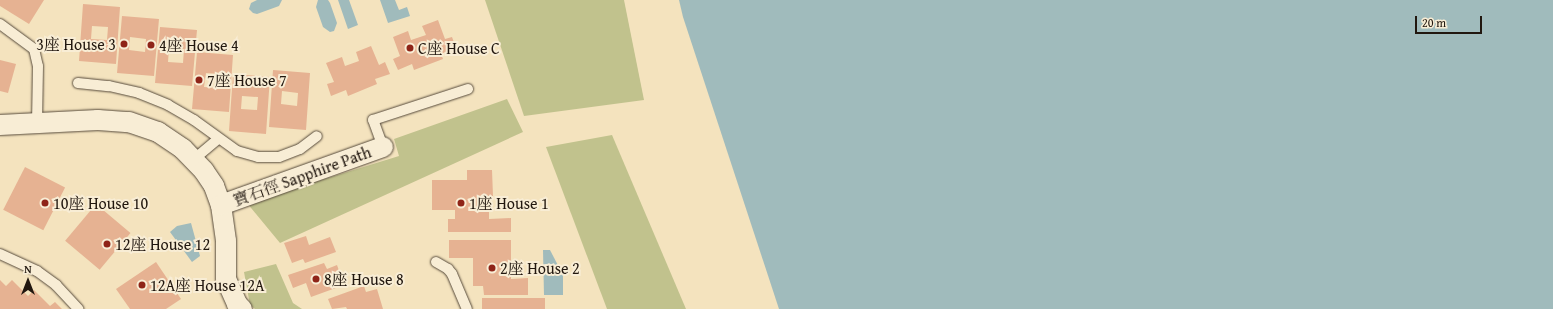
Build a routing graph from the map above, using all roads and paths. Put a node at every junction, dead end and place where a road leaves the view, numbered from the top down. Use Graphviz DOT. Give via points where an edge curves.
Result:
graph roads {
  1 [pos="0,24"];
  2 [pos="78,83"];
  3 [pos="468,89"];
  4 [pos="37,123"];
  5 [pos="0,125"];
  6 [pos="317,136"];
  7 [pos="218,139"];
  8 [pos="383,147"];
  9 [pos="194,160"];
  10 [pos="221,204"];
  11 [pos="0,254"];
  12 [pos="436,262"];
  13 [pos="78,309"];
  14 [pos="242,309"];
  15 [pos="466,309"];
  1 -- 4 [label="lane" via="34,49 38,66"];
  2 -- 7 [label="lane" via="109,86 146,96 194,120"];
  3 -- 8 [label="lane" via="373,120"];
  4 -- 5 [label="street"];
  4 -- 9 [label="street" via="98,120 129,122 158,132"];
  6 -- 7 [label="lane" via="300,149 279,157 258,158 237,151"];
  7 -- 9 [label="lane"];
  8 -- 10 [label="street, 寶石徑 Sapphire Path"];
  9 -- 10 [label="street" via="214,186"];
  10 -- 14 [label="street" via="226,241 226,279 237,304"];
  11 -- 13 [label="lane" via="37,271 56,285"];
  12 -- 15 [label="lane" via="452,274"];
}
